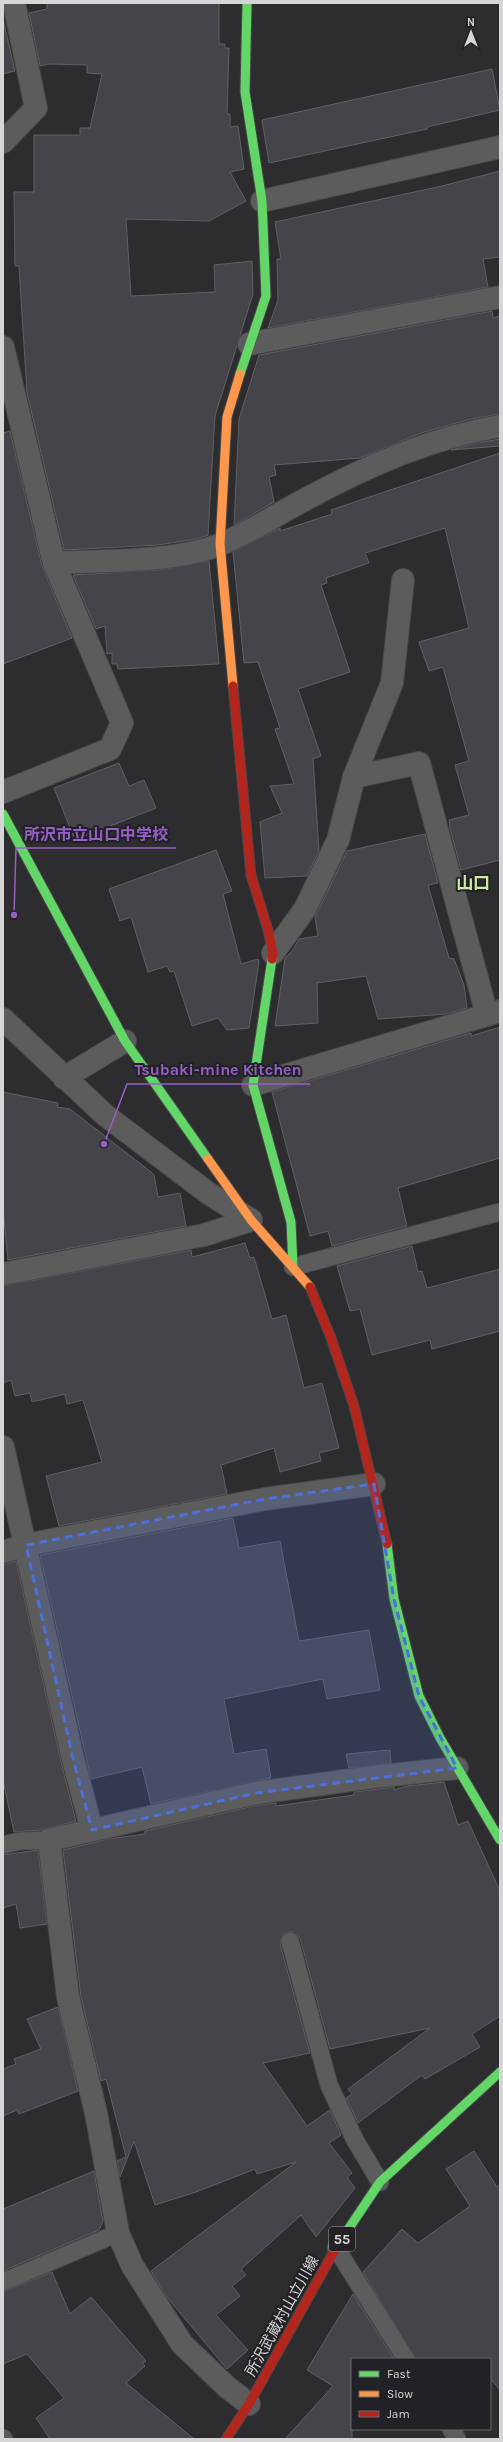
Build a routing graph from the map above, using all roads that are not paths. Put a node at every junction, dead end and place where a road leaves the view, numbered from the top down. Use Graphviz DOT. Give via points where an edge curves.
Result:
graph roads {
  1 [pos="14,3"];
  2 [pos="247,3"];
  3 [pos="3,142"];
  4 [pos="500,147"];
  5 [pos="262,201"];
  6 [pos="500,297"];
  7 [pos="249,344"];
  8 [pos="3,347"];
  9 [pos="500,426"];
  10 [pos="220,544"];
  11 [pos="54,563"];
  12 [pos="403,580"];
  13 [pos="354,777"];
  14 [pos="3,792"];
  15 [pos="3,814"];
  16 [pos="273,953"];
  17 [pos="494,1013"];
  18 [pos="3,1019"];
  19 [pos="125,1041"];
  20 [pos="64,1078"];
  21 [pos="254,1085"];
  22 [pos="500,1212"];
  23 [pos="251,1220"];
  24 [pos="293,1267"];
  25 [pos="3,1274"];
  26 [pos="3,1447"];
  27 [pos="374,1484"];
  28 [pos="26,1545"];
  29 [pos="3,1552"];
  30 [pos="457,1768"];
  31 [pos="92,1830"];
  32 [pos="48,1840"];
  33 [pos="500,1840"];
  34 [pos="3,1845"];
  35 [pos="290,1941"];
  36 [pos="500,2072"];
  37 [pos="380,2182"];
  38 [pos="118,2233"];
  39 [pos="336,2248"];
  40 [pos="3,2282"];
  41 [pos="405,2358"];
  42 [pos="249,2404"];
  43 [pos="451,2430"];
  44 [pos="226,2439"];
  45 [pos="457,2439"];
  1 -- 3 [label="street" via="36,108"];
  2 -- 5 [label="street" via="245,92"];
  4 -- 5 [label="street"];
  5 -- 7 [label="street" via="266,296"];
  6 -- 7 [label="street"];
  7 -- 10 [label="street" via="226,418"];
  8 -- 11 [label="street"];
  9 -- 10 [label="street" via="462,433 406,450 342,480"];
  10 -- 11 [label="street" via="184,555"];
  10 -- 16 [label="street" via="251,875"];
  11 -- 14 [label="street" via="122,723 110,749"];
  12 -- 13 [label="street" via="392,683"];
  13 -- 16 [label="street" via="335,846 305,909"];
  13 -- 17 [label="street" via="419,764"];
  15 -- 19 [label="street"];
  16 -- 21 [label="street"];
  17 -- 21 [label="street"];
  18 -- 20 [label="street"];
  19 -- 20 [label="street"];
  19 -- 23 [label="street"];
  20 -- 23 [label="street" via="105,1115 148,1148 208,1193"];
  21 -- 24 [label="street" via="291,1222"];
  22 -- 24 [label="lane"];
  23 -- 24 [label="street"];
  23 -- 25 [label="street" via="204,1235"];
  24 -- 27 [label="street" via="309,1285 331,1338 354,1406"];
  26 -- 28 [label="street"];
  27 -- 28 [label="street" via="265,1499"];
  27 -- 30 [label="street" via="386,1537 394,1599 417,1689"];
  28 -- 29 [label="street"];
  28 -- 31 [label="street" via="76,1772"];
  30 -- 31 [label="street" via="256,1793"];
  30 -- 33 [label="street"];
  31 -- 32 [label="street"];
  32 -- 34 [label="lane" via="20,1841"];
  32 -- 38 [label="street" via="68,1997 96,2112"];
  35 -- 37 [label="lane" via="328,2085 355,2140"];
  36 -- 37 [label="street, 所沢武蔵村山立川線 / 55"];
  37 -- 39 [label="street, 所沢武蔵村山立川線 / 55"];
  38 -- 40 [label="lane"];
  38 -- 42 [label="street" via="132,2266 182,2344 227,2387"];
  39 -- 41 [label="lane"];
  39 -- 42 [label="street, 所沢武蔵村山立川線 / 55"];
  42 -- 44 [label="street, 所沢武蔵村山立川線 / 55"];
  43 -- 45 [label="lane"];
}
